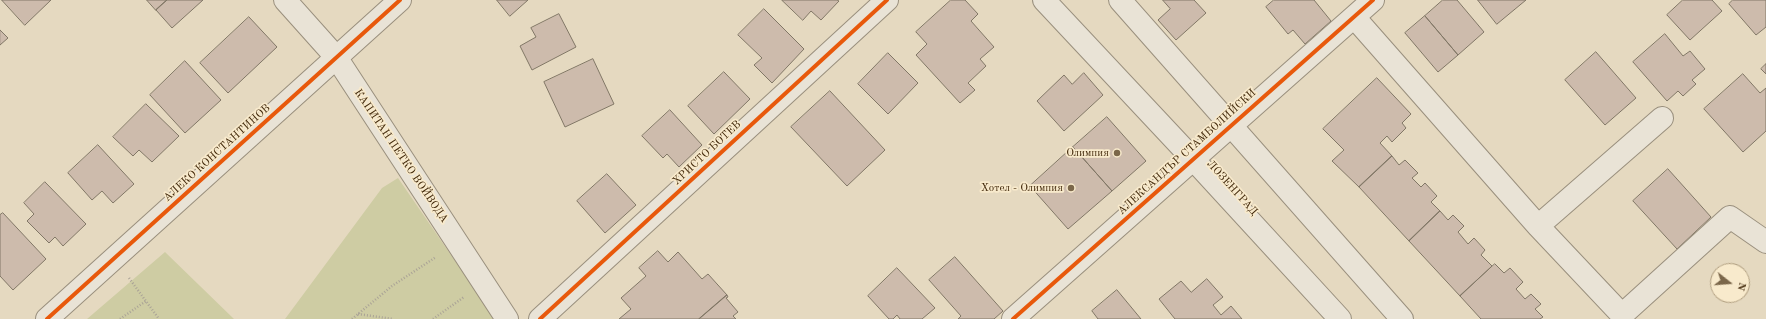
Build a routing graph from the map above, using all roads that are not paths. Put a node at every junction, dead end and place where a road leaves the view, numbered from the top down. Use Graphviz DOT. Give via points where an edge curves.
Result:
graph roads {
  1 [pos="285,0"];
  2 [pos="400,0"];
  3 [pos="887,0"];
  4 [pos="1044,0"];
  5 [pos="1120,0"];
  6 [pos="1373,0"];
  7 [pos="1354,17"];
  8 [pos="336,57"];
  9 [pos="1662,118"];
  10 [pos="1230,126"];
  11 [pos="1193,159"];
  12 [pos="1538,226"];
  13 [pos="1766,242"];
  14 [pos="47,319"];
  15 [pos="507,319"];
  16 [pos="540,319"];
  17 [pos="1013,319"];
  18 [pos="1340,319"];
  19 [pos="1402,319"];
  1 -- 8 [label="street, КАПИТАН ПЕТКО ВОЙВОДА"];
  2 -- 8 [label="street, АЛЕКО КОНСТАНТИНОВ"];
  3 -- 16 [label="street, ХРИСТО БОТЕВ"];
  4 -- 11 [label="street, ЛОЗЕНГРАД"];
  5 -- 10 [label="street"];
  6 -- 7 [label="street, АЛЕКСАНДЪР СТАМБОЛИЙСКИ"];
  7 -- 10 [label="street, АЛЕКСАНДЪР СТАМБОЛИЙСКИ"];
  7 -- 12 [label="street"];
  8 -- 14 [label="street, АЛЕКО КОНСТАНТИНОВ"];
  8 -- 15 [label="street, КАПИТАН ПЕТКО ВОЙВОДА"];
  9 -- 12 [label="street"];
  10 -- 11 [label="street, АЛЕКСАНДЪР СТАМБОЛИЙСКИ"];
  10 -- 19 [label="street"];
  11 -- 17 [label="street, АЛЕКСАНДЪР СТАМБОЛИЙСКИ"];
  11 -- 18 [label="street, ЛОЗЕНГРАД"];
  12 -- 13 [label="street" via="1622,315 1730,218"];
}
